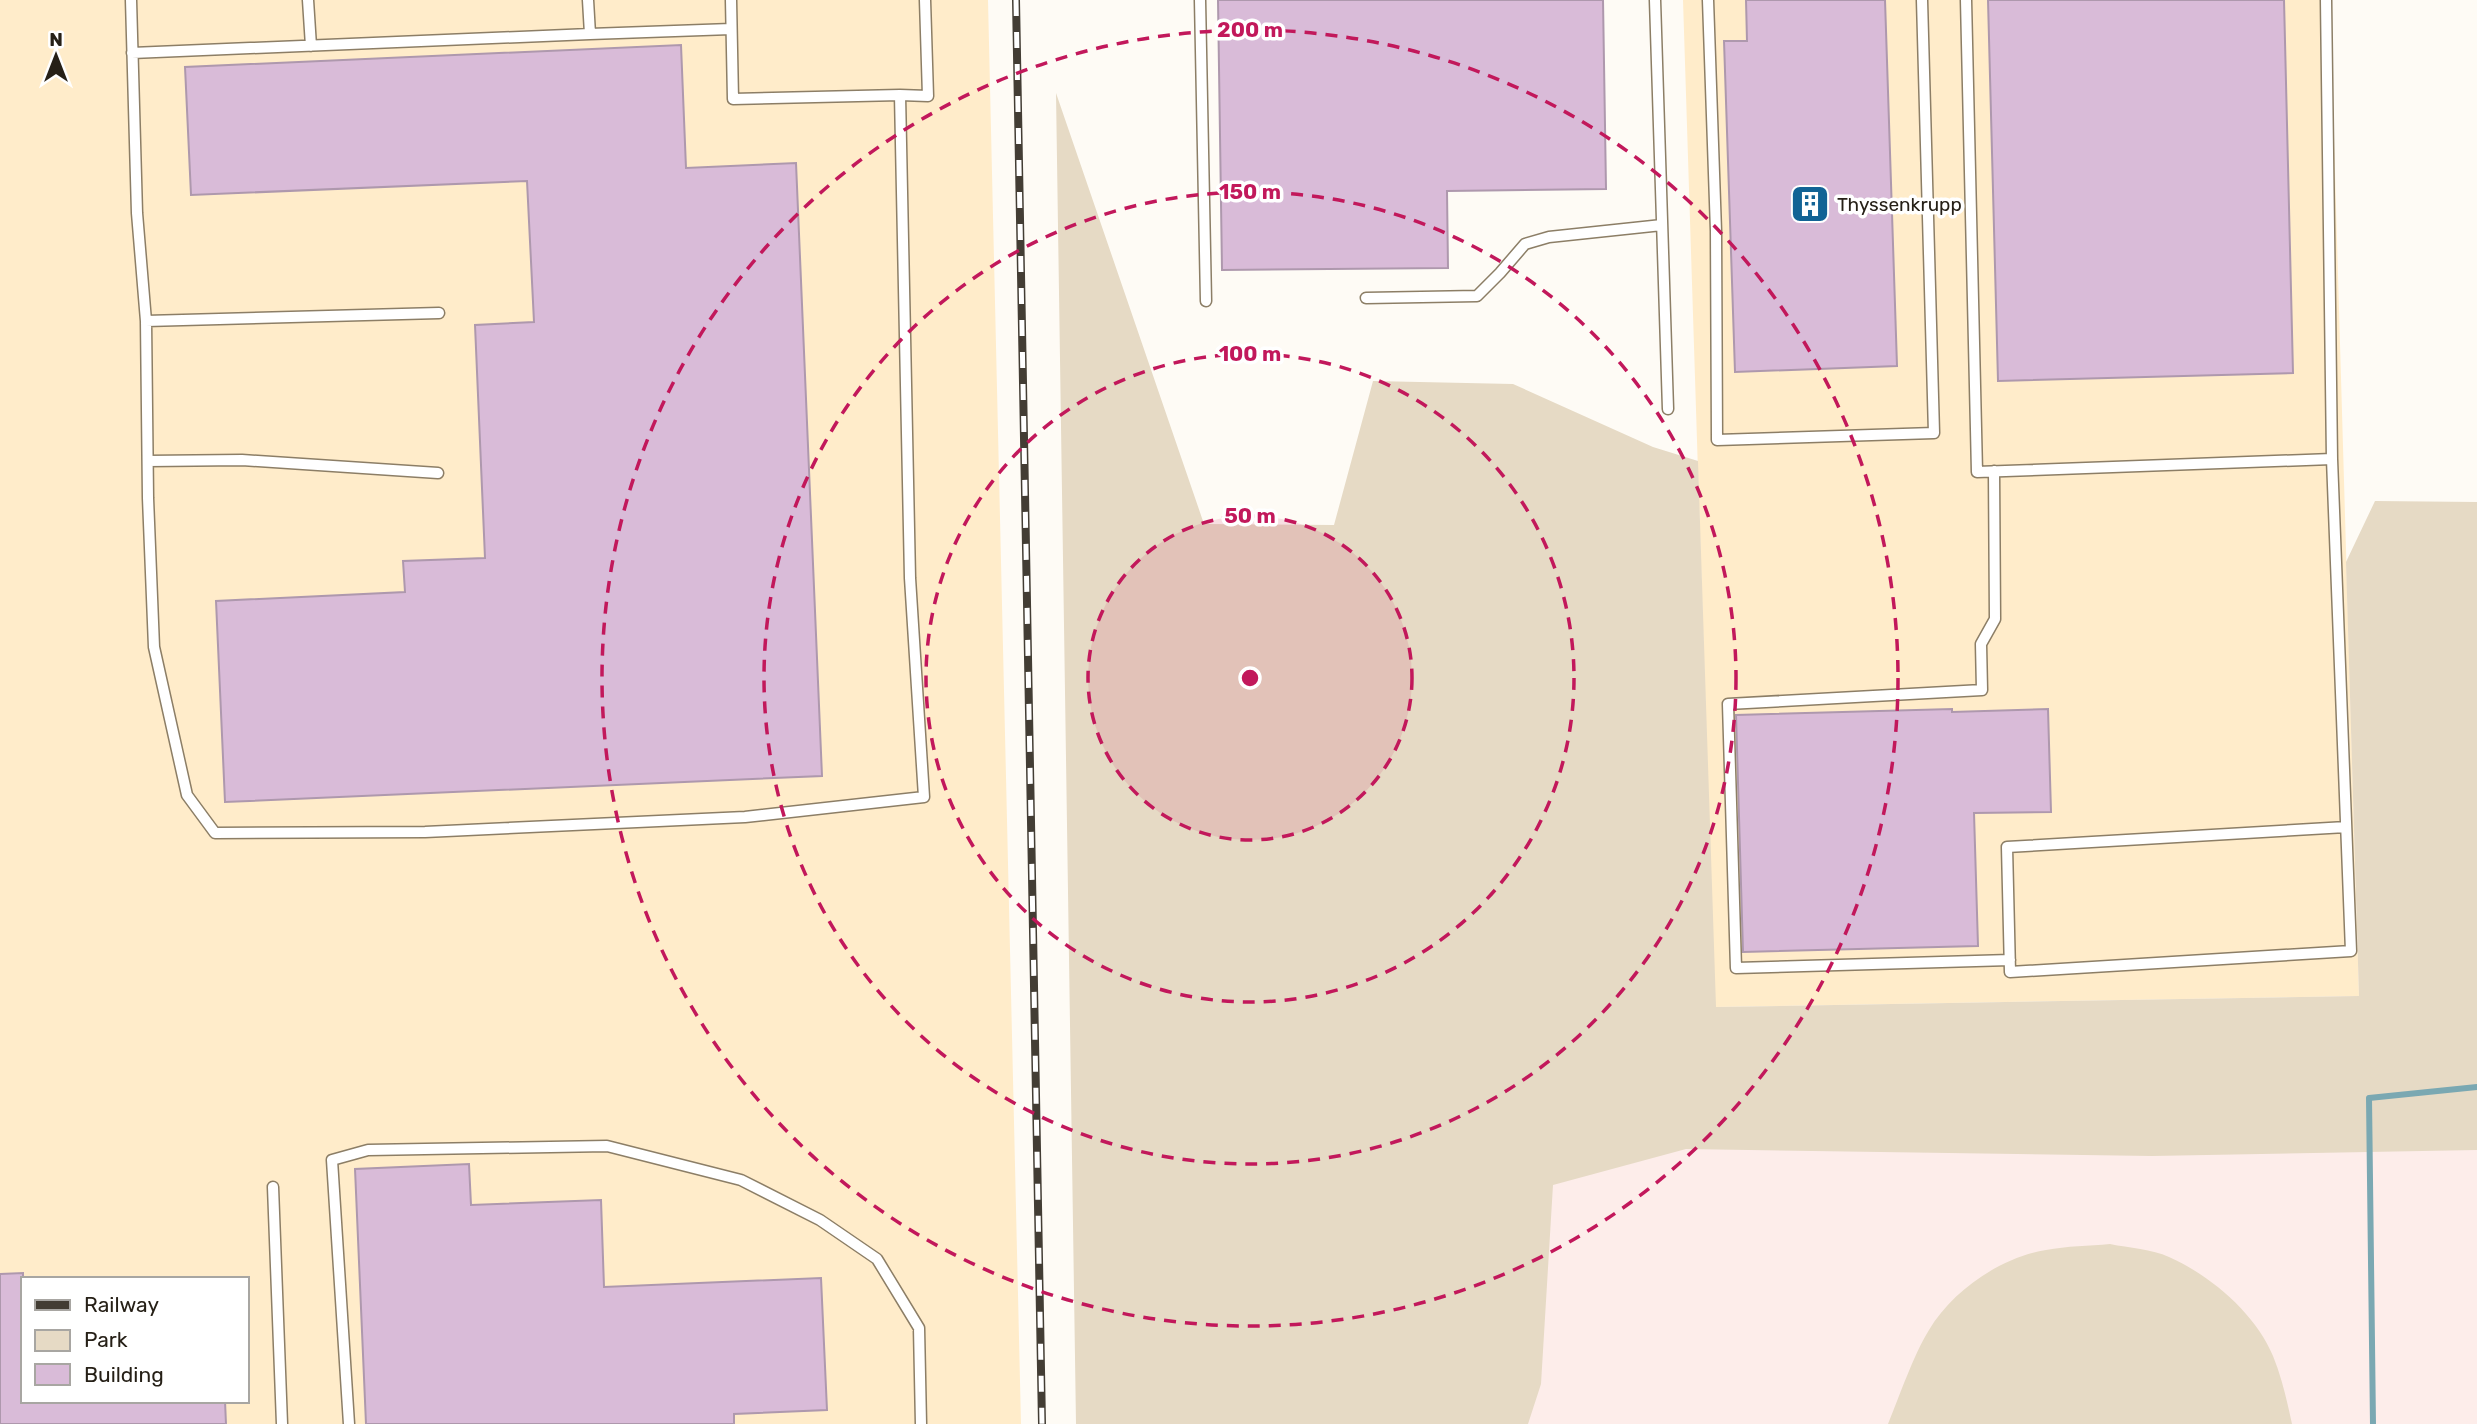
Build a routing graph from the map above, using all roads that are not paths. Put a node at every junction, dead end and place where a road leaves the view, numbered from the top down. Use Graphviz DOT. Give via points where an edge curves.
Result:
graph roads {
  1 [pos="131,0"];
  2 [pos="308,0"];
  3 [pos="588,0"];
  4 [pos="731,0"];
  5 [pos="925,0"];
  6 [pos="1200,0"];
  7 [pos="1655,0"];
  8 [pos="1708,0"];
  9 [pos="1922,0"];
  10 [pos="1966,0"];
  11 [pos="2326,0"];
  12 [pos="731,29"];
  13 [pos="590,34"];
  14 [pos="311,46"];
  15 [pos="132,53"];
  16 [pos="900,95"];
  17 [pos="1662,225"];
  18 [pos="1366,299"];
  19 [pos="1206,301"];
  20 [pos="439,313"];
  21 [pos="146,321"];
  22 [pos="1668,408"];
  23 [pos="2332,458"];
  24 [pos="148,461"];
  25 [pos="1994,471"];
  26 [pos="438,473"];
  27 [pos="2346,827"];
  28 [pos="2010,960"];
  29 [pos="273,1187"];
  30 [pos="282,1424"];
  31 [pos="349,1424"];
  32 [pos="920,1424"];
  1 -- 15 [label="lane"];
  2 -- 14 [label="lane"];
  3 -- 13 [label="lane"];
  4 -- 12 [label="lane"];
  5 -- 16 [label="lane" via="928,96"];
  6 -- 19 [label="lane"];
  7 -- 17 [label="lane"];
  8 -- 9 [label="lane" via="1717,440 1934,433"];
  10 -- 25 [label="lane" via="1977,472"];
  11 -- 23 [label="lane"];
  12 -- 13 [label="lane"];
  12 -- 16 [label="lane" via="733,99"];
  13 -- 14 [label="lane"];
  14 -- 15 [label="lane"];
  15 -- 21 [label="lane" via="136,213"];
  16 -- 24 [label="lane" via="910,578 924,797 745,817 425,832 215,833 187,795 154,647"];
  17 -- 18 [label="lane" via="1549,237 1525,244 1477,296"];
  17 -- 22 [label="lane"];
  20 -- 21 [label="lane"];
  21 -- 24 [label="lane"];
  23 -- 25 [label="lane"];
  23 -- 27 [label="lane"];
  24 -- 26 [label="lane" via="242,460"];
  25 -- 28 [label="lane" via="1995,619 1982,644 1982,690 1728,704 1736,968"];
  27 -- 28 [label="lane" via="2007,847"];
  27 -- 28 [label="lane" via="2351,950 2010,972"];
  29 -- 30 [label="lane"];
  31 -- 32 [label="lane" via="332,1160 368,1150 607,1146 741,1180 820,1220 877,1259 919,1328"];
}
